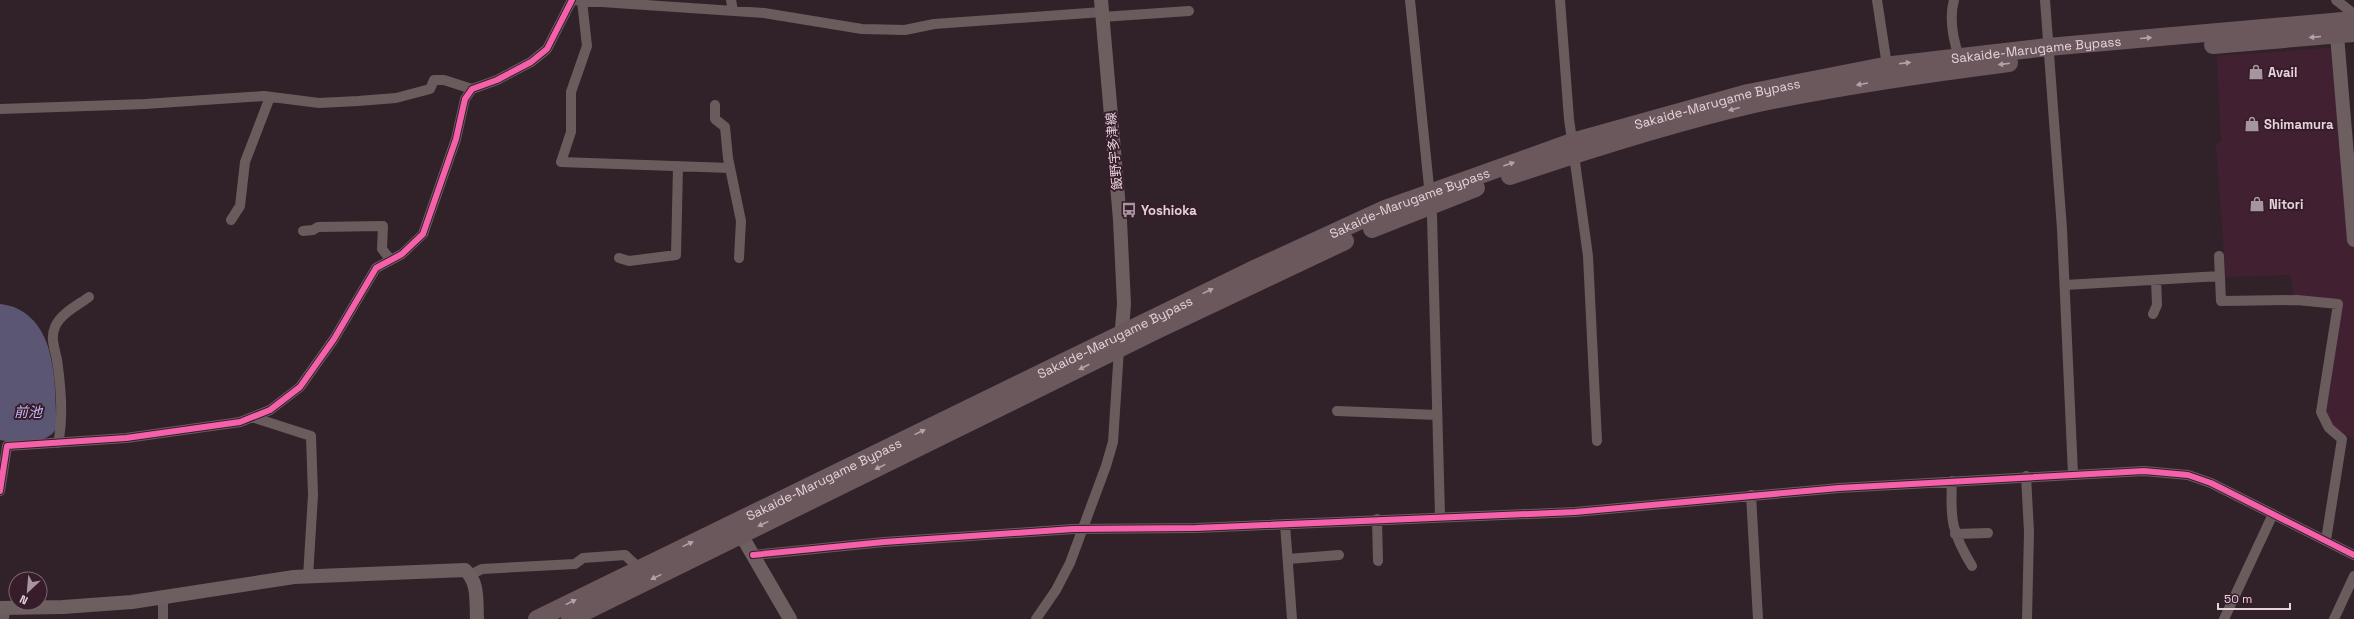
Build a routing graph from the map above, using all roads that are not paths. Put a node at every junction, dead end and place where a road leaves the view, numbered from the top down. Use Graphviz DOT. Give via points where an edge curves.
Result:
graph roads {
  1 [pos="575,0"];
  2 [pos="731,0"];
  3 [pos="1410,0"];
  4 [pos="1560,0"];
  5 [pos="1877,0"];
  6 [pos="1954,0"];
  7 [pos="2045,0"];
  8 [pos="2336,0"];
  9 [pos="651,3"];
  10 [pos="1102,10"];
  11 [pos="733,11"];
  12 [pos="1189,11"];
  13 [pos="2354,14"];
  14 [pos="2354,20"];
  15 [pos="2345,34"];
  16 [pos="2048,53"];
  17 [pos="1959,56"];
  18 [pos="1884,78"];
  19 [pos="472,88"];
  20 [pos="270,97"];
  21 [pos="715,105"];
  22 [pos="0,109"];
  23 [pos="1573,149"];
  24 [pos="678,166"];
  25 [pos="730,168"];
  26 [pos="1431,199"];
  27 [pos="231,220"];
  28 [pos="303,231"];
  29 [pos="2354,240"];
  30 [pos="2218,256"];
  31 [pos="619,258"];
  32 [pos="739,258"];
  33 [pos="390,259"];
  34 [pos="2220,276"];
  35 [pos="2156,280"];
  36 [pos="2065,285"];
  37 [pos="89,297"];
  38 [pos="2153,314"];
  39 [pos="1121,341"];
  40 [pos="1337,411"];
  41 [pos="1437,415"];
  42 [pos="252,417"];
  43 [pos="1597,441"];
  44 [pos="58,442"];
  45 [pos="3,446"];
  46 [pos="2073,474"];
  47 [pos="2026,476"];
  48 [pos="1952,481"];
  49 [pos="0,491"];
  50 [pos="1751,495"];
  51 [pos="2273,514"];
  52 [pos="1440,516"];
  53 [pos="1377,519"];
  54 [pos="1285,524"];
  55 [pos="738,529"];
  56 [pos="1081,529"];
  57 [pos="1988,533"];
  58 [pos="1955,534"];
  59 [pos="2326,540"];
  60 [pos="753,555"];
  61 [pos="1339,555"];
  62 [pos="2354,555"];
  63 [pos="1288,559"];
  64 [pos="1378,561"];
  65 [pos="1972,566"];
  66 [pos="639,568"];
  67 [pos="470,575"];
  68 [pos="2354,576"];
  69 [pos="308,577"];
  70 [pos="163,598"];
  71 [pos="3,612"];
  72 [pos="163,619"];
  73 [pos="477,619"];
  74 [pos="536,619"];
  75 [pos="570,619"];
  76 [pos="790,619"];
  77 [pos="1036,619"];
  78 [pos="1292,619"];
  79 [pos="1758,619"];
  80 [pos="2027,619"];
  81 [pos="2224,619"];
  82 [pos="2334,619"];
  1 -- 9 [label="street"];
  1 -- 19 [label="street" via="548,49 531,62 497,80"];
  1 -- 24 [label="street" via="587,46 571,92 571,132 561,162"];
  2 -- 11 [label="street"];
  3 -- 26 [label="street"];
  4 -- 23 [label="street"];
  5 -- 18 [label="street" via="1886,59"];
  6 -- 17 [label="street" via="1951,11"];
  7 -- 16 [label="street"];
  8 -- 13 [label="street"];
  9 -- 11 [label="street"];
  10 -- 11 [label="street" via="934,24 906,30 862,28 764,13"];
  10 -- 12 [label="street"];
  10 -- 39 [label="street, 飯野宇多津線" via="1120,220 1124,304"];
  16 -- 14 [label="highway, Sakaide-Marugame Bypass, one-way"];
  15 -- 16 [label="highway, Sakaide-Marugame Bypass, one-way"];
  15 -- 29 [label="street"];
  16 -- 17 [label="highway, Sakaide-Marugame Bypass"];
  16 -- 18 [label="highway, Sakaide-Marugame Bypass, one-way"];
  16 -- 36 [label="street"];
  18 -- 17 [label="highway, Sakaide-Marugame Bypass, one-way"];
  18 -- 23 [label="highway, Sakaide-Marugame Bypass" via="1753,105"];
  19 -- 20 [label="street" via="444,80 434,80 430,89 396,98 319,103"];
  19 -- 33 [label="street" via="461,107 456,139 423,234 411,247"];
  20 -- 22 [label="street"];
  20 -- 27 [label="street" via="245,162 240,206"];
  21 -- 25 [label="street" via="715,119 725,127"];
  23 -- 26 [label="highway, Sakaide-Marugame Bypass" via="1472,189"];
  23 -- 43 [label="street" via="1588,256"];
  24 -- 25 [label="street"];
  24 -- 31 [label="street" via="676,255 629,260"];
  25 -- 32 [label="street" via="741,221"];
  26 -- 39 [label="highway, Sakaide-Marugame Bypass" via="1377,226"];
  26 -- 41 [label="street"];
  28 -- 33 [label="street" via="318,227 383,226 382,249"];
  30 -- 34 [label="street"];
  33 -- 42 [label="street" via="376,268 334,339 300,387 270,410"];
  34 -- 35 [label="street"];
  34 -- 59 [label="street" via="2221,301 2297,300 2338,304 2330,369 2321,406 2321,412 2329,428 2342,439"];
  35 -- 36 [label="street"];
  35 -- 38 [label="street" via="2157,305"];
  36 -- 46 [label="street"];
  37 -- 44 [label="street" via="63,316 55,327 52,339 57,360 62,426"];
  39 -- 55 [label="highway, Sakaide-Marugame Bypass" via="978,406"];
  39 -- 56 [label="street" via="1113,442 1096,496"];
  40 -- 41 [label="street"];
  41 -- 52 [label="street"];
  42 -- 44 [label="street" via="240,422 182,431 126,438"];
  42 -- 69 [label="street" via="311,436 313,495"];
  44 -- 45 [label="street"];
  45 -- 49 [label="street"];
  46 -- 47 [label="street"];
  46 -- 51 [label="street" via="2144,471 2188,475 2211,483"];
  47 -- 48 [label="street"];
  47 -- 80 [label="street" via="2029,532"];
  48 -- 50 [label="street"];
  48 -- 58 [label="street" via="1951,506"];
  50 -- 52 [label="street" via="1575,512"];
  50 -- 79 [label="street"];
  51 -- 59 [label="street"];
  51 -- 81 [label="street"];
  52 -- 53 [label="street"];
  53 -- 54 [label="street"];
  53 -- 64 [label="street"];
  54 -- 56 [label="street"];
  54 -- 63 [label="street"];
  55 -- 60 [label="street"];
  66 -- 55 [label="highway, Sakaide-Marugame Bypass, one-way"];
  55 -- 75 [label="highway, Sakaide-Marugame Bypass, one-way"];
  56 -- 60 [label="street" via="884,542"];
  56 -- 77 [label="street" via="1062,579"];
  57 -- 58 [label="street"];
  58 -- 65 [label="street"];
  59 -- 62 [label="street"];
  60 -- 76 [label="street"];
  61 -- 63 [label="street"];
  63 -- 78 [label="street"];
  66 -- 67 [label="street" via="625,555 583,558 575,564 482,569"];
  74 -- 66 [label="highway, Sakaide-Marugame Bypass, one-way"];
  67 -- 69 [label="street" via="465,570"];
  67 -- 73 [label="street" via="475,582"];
  68 -- 82 [label="street"];
  69 -- 70 [label="street" via="264,581"];
  70 -- 71 [label="street"];
  70 -- 72 [label="street"];
}
